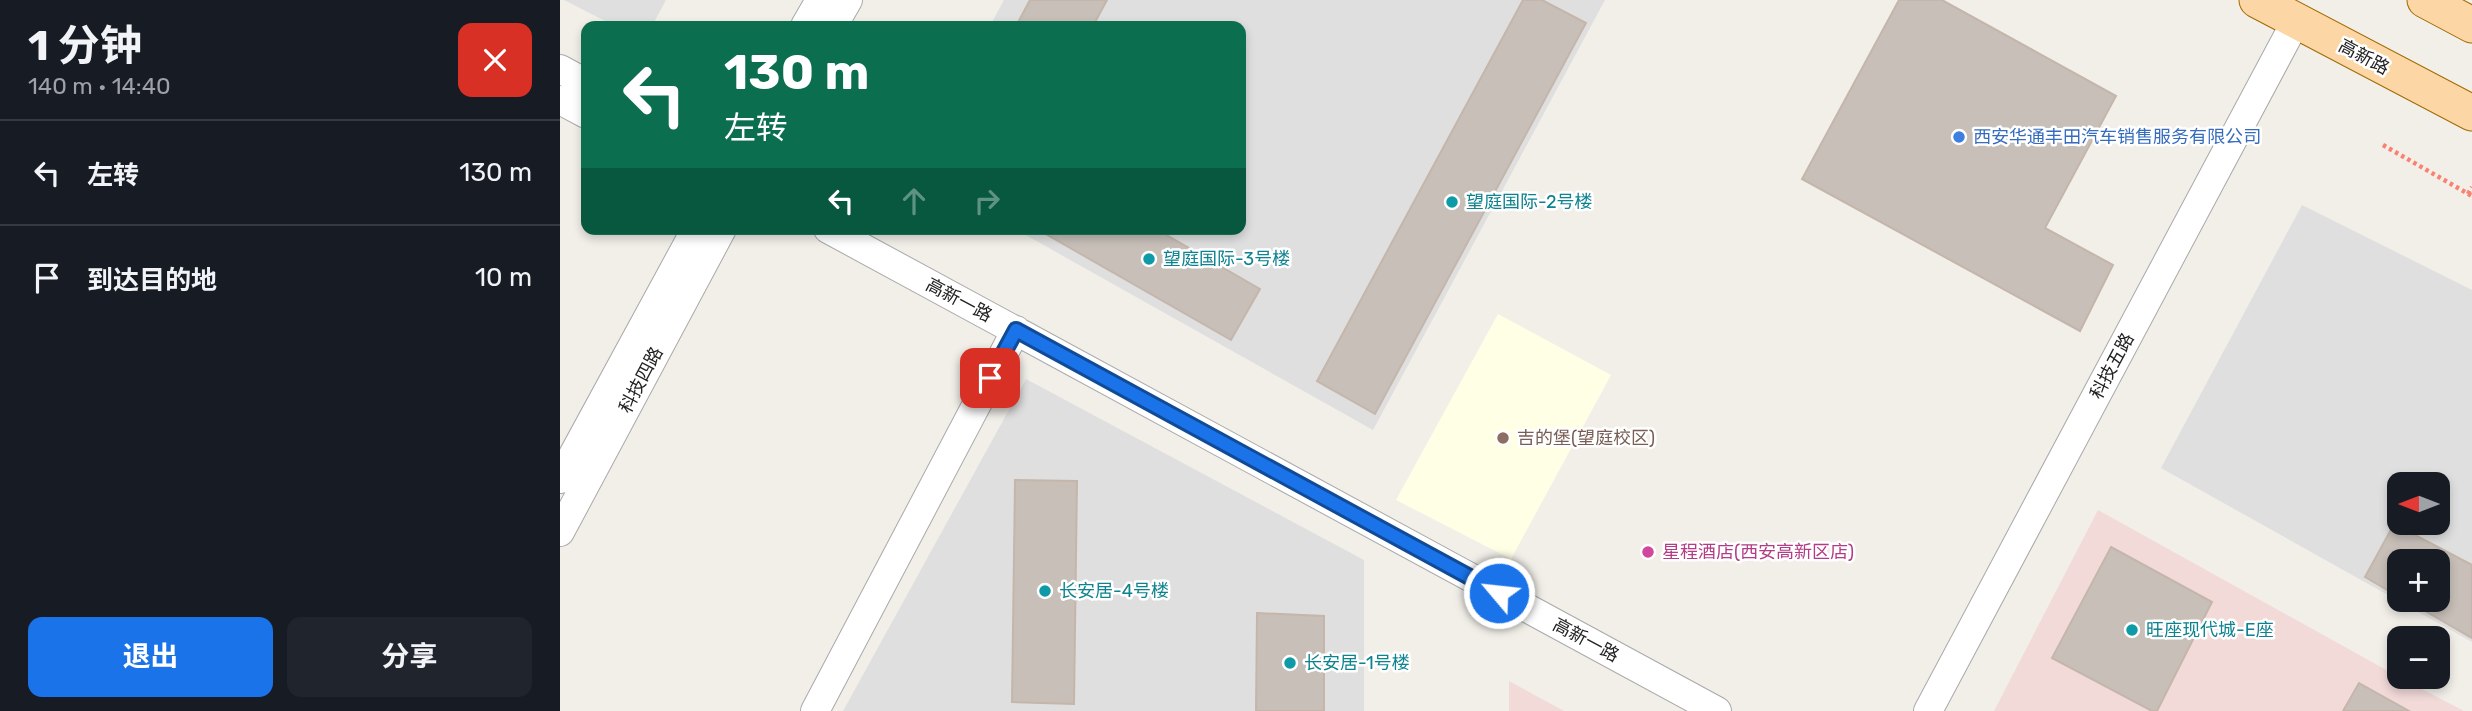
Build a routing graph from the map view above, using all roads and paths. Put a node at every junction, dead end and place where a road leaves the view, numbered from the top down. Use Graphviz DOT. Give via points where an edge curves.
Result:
graph roads {
  1 [pos="820,0"];
  2 [pos="848,0"];
  3 [pos="2257,0"];
  4 [pos="2425,0"];
  5 [pos="808,21"];
  6 [pos="836,21"];
  7 [pos="2296,21"];
  8 [pos="2472,25"];
  9 [pos="560,69"];
  10 [pos="581,80"];
  11 [pos="560,100"];
  12 [pos="581,111"];
  13 [pos="2472,113"];
  14 [pos="2384,145"];
  15 [pos="2472,187"];
  16 [pos="2470,195"];
  17 [pos="693,235"];
  18 [pos="719,235"];
  19 [pos="839,235"];
  20 [pos="1016,330"];
  21 [pos="560,479"];
  22 [pos="560,532"];
  23 [pos="815,711"];
  24 [pos="1717,711"];
  25 [pos="1928,711"];
  1 -- 5 [label="street"];
  2 -- 6 [label="street"];
  3 -- 7 [label="main road, 高新路"];
  4 -- 8 [label="main road"];
  7 -- 13 [label="main road, 高新路"];
  7 -- 25 [label="street, 科技五路"];
  9 -- 10 [label="street"];
  11 -- 12 [label="street"];
  14 -- 16 [label="path"];
  15 -- 16 [label="path"];
  17 -- 21 [label="street, 科技四路"];
  18 -- 22 [label="street, 科技四路"];
  19 -- 20 [label="street, 高新一路"];
  20 -- 23 [label="street"];
  20 -- 24 [label="street, 高新一路"];
}
